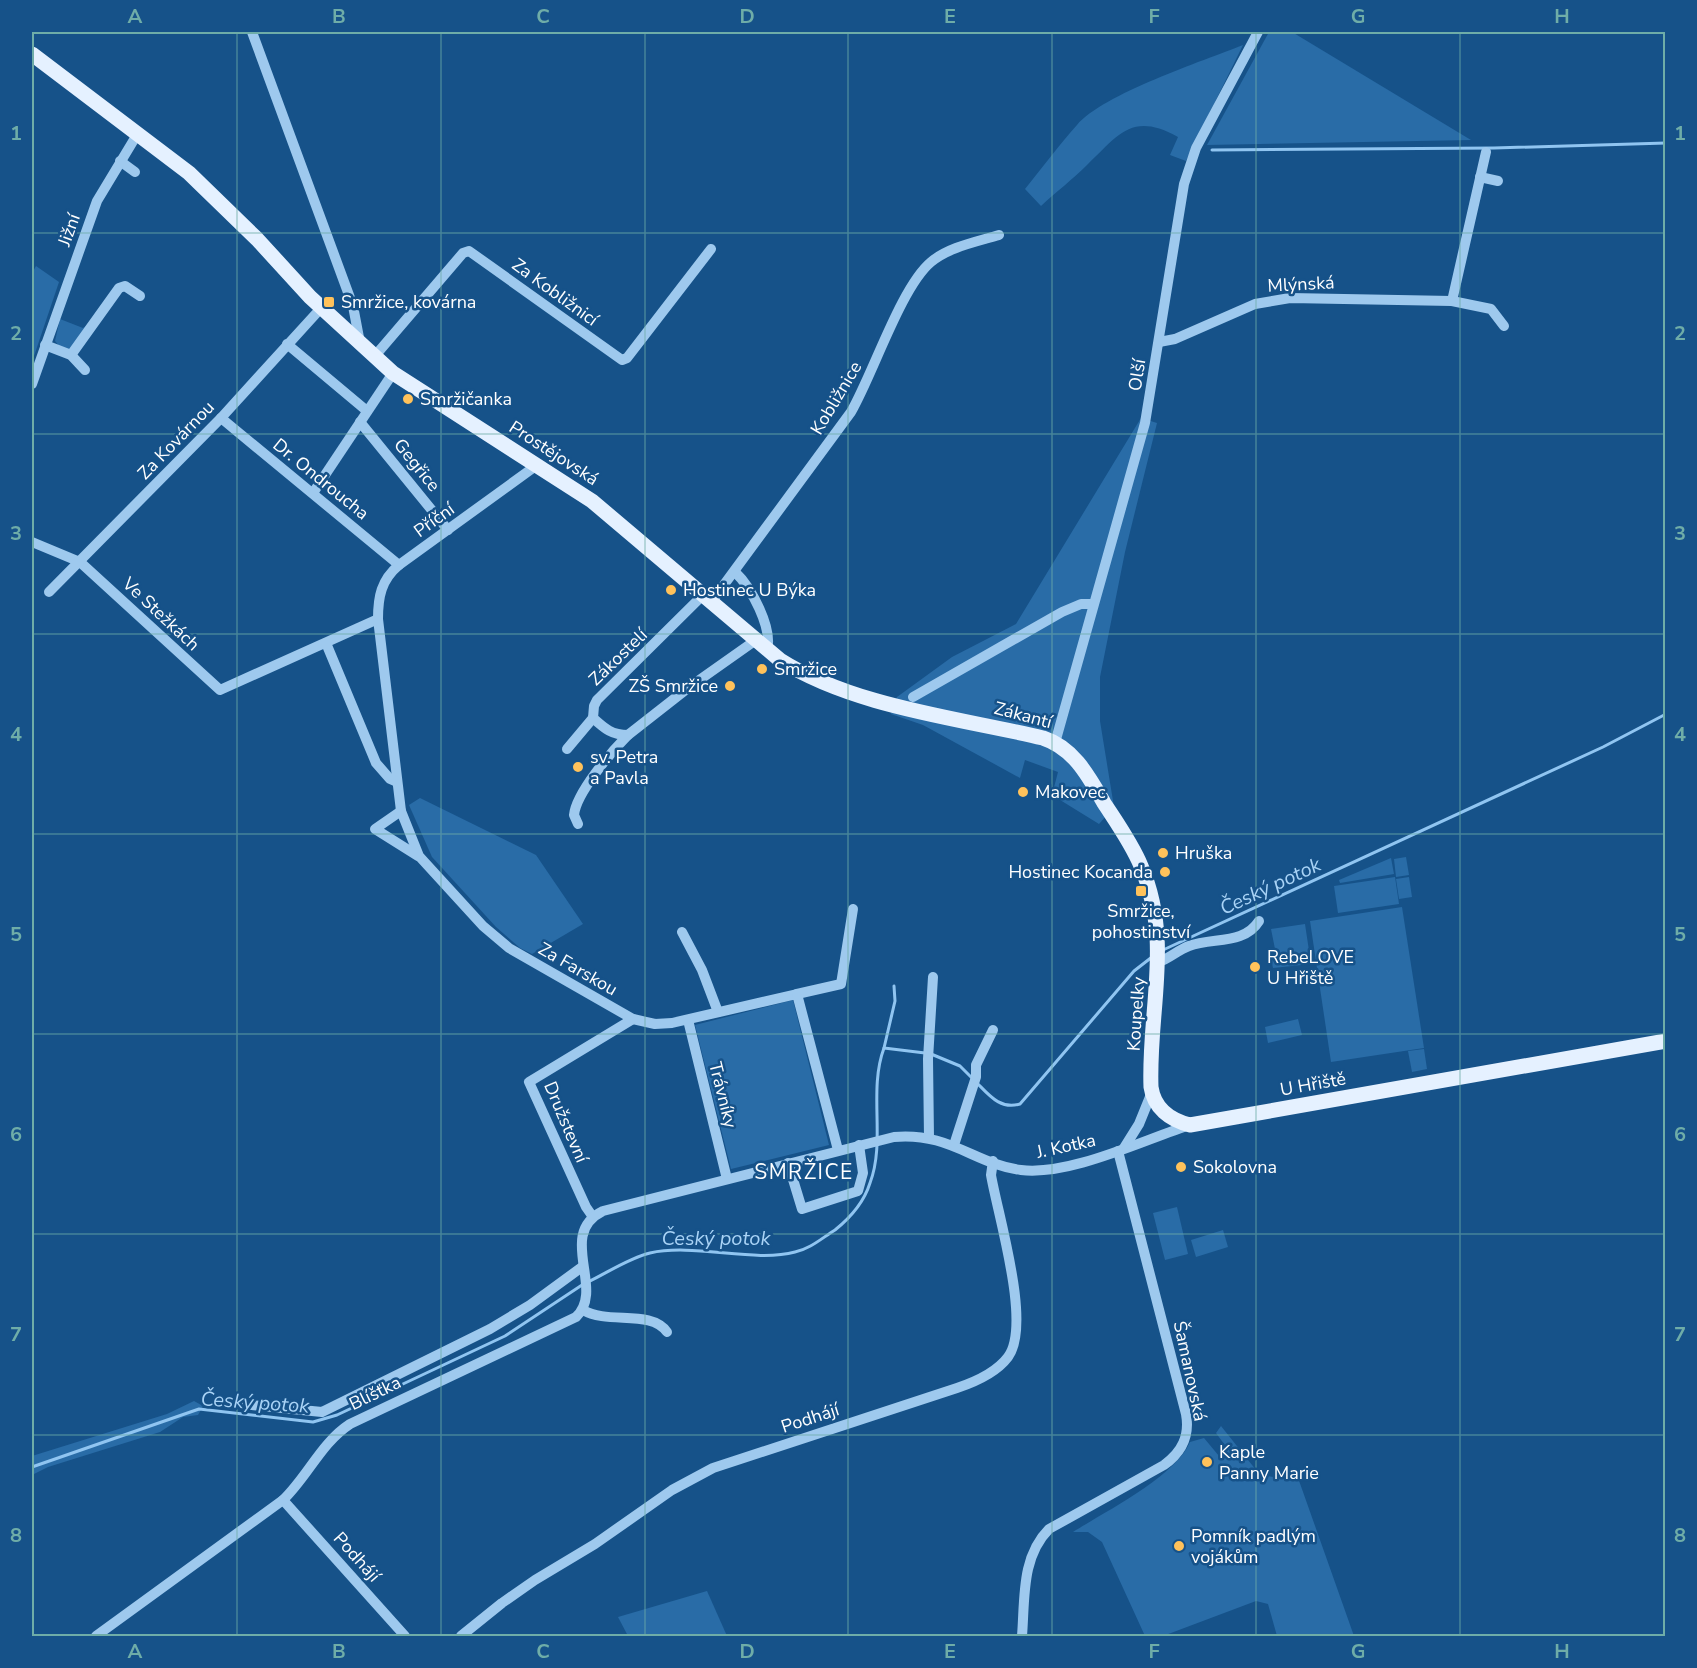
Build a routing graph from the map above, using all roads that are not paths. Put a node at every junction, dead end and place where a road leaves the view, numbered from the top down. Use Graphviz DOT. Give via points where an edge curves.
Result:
graph roads {
  1 [pos="252,32"];
  2 [pos="1258,32"];
  3 [pos="32,54"];
  4 [pos="138,133"];
  5 [pos="1486,152"];
  6 [pos="120,161"];
  7 [pos="135,172"];
  8 [pos="1480,177"];
  9 [pos="1498,181"];
  10 [pos="999,235"];
  11 [pos="711,249"];
  12 [pos="140,296"];
  13 [pos="1452,300"];
  14 [pos="321,308"];
  15 [pos="1504,326"];
  16 [pos="1159,342"];
  17 [pos="360,343"];
  18 [pos="287,344"];
  19 [pos="45,345"];
  20 [pos="71,355"];
  21 [pos="374,357"];
  22 [pos="85,370"];
  23 [pos="393,373"];
  24 [pos="32,384"];
  25 [pos="367,411"];
  26 [pos="221,418"];
  27 [pos="360,422"];
  28 [pos="537,465"];
  29 [pos="313,493"];
  30 [pos="448,530"];
  31 [pos="32,542"];
  32 [pos="80,562"];
  33 [pos="399,565"];
  34 [pos="735,572"];
  35 [pos="49,592"];
  36 [pos="708,598"];
  37 [pos="1093,604"];
  38 [pos="378,620"];
  39 [pos="756,640"];
  40 [pos="326,643"];
  41 [pos="768,650"];
  42 [pos="913,697"];
  43 [pos="593,718"];
  44 [pos="628,735"];
  45 [pos="1055,743"];
  46 [pos="567,749"];
  47 [pos="397,782"];
  48 [pos="401,811"];
  49 [pos="578,824"];
  50 [pos="419,856"];
  51 [pos="853,909"];
  52 [pos="1259,921"];
  53 [pos="682,932"];
  54 [pos="1159,940"];
  55 [pos="1159,960"];
  56 [pos="933,977"];
  57 [pos="797,994"];
  58 [pos="718,1012"];
  59 [pos="633,1020"];
  60 [pos="688,1020"];
  61 [pos="993,1030"];
  62 [pos="1665,1041"];
  63 [pos="1152,1091"];
  64 [pos="1190,1125"];
  65 [pos="929,1138"];
  66 [pos="862,1144"];
  67 [pos="954,1145"];
  68 [pos="1121,1149"];
  69 [pos="838,1150"];
  70 [pos="993,1161"];
  71 [pos="788,1163"];
  72 [pos="727,1179"];
  73 [pos="593,1217"];
  74 [pos="583,1272"];
  75 [pos="583,1310"];
  76 [pos="667,1332"];
  77 [pos="242,1404"];
  78 [pos="283,1500"];
  79 [pos="96,1636"];
  80 [pos="405,1636"];
  81 [pos="461,1636"];
  82 [pos="1022,1636"];
  1 -- 17 [label="street" via="353,306"];
  2 -- 16 [label="street, Olší" via="1196,148 1184,184"];
  3 -- 4 [label="main road, Prostějovská"];
  4 -- 6 [label="street, Jižní"];
  4 -- 14 [label="main road, Prostějovská" via="189,173"];
  5 -- 8 [label="street"];
  6 -- 7 [label="street"];
  6 -- 19 [label="street, Jižní" via="97,201"];
  8 -- 9 [label="street"];
  8 -- 13 [label="street"];
  10 -- 34 [label="street, Kobližnice" via="950,250 921,273 905,298 851,412"];
  11 -- 21 [label="street, Za Kobližnicí" via="622,360 469,251 463,253"];
  12 -- 20 [label="street" via="125,286 119,288"];
  13 -- 15 [label="street, Mlýnská" via="1491,309"];
  13 -- 16 [label="street, Mlýnská" via="1275,299"];
  14 -- 17 [label="main road, Prostějovská"];
  14 -- 18 [label="street, Za Kovárnou"];
  16 -- 37 [label="street, Olší" via="1145,423"];
  17 -- 21 [label="main road, Prostějovská"];
  18 -- 25 [label="street"];
  18 -- 26 [label="street, Za Kovárnou"];
  19 -- 20 [label="street"];
  19 -- 24 [label="street, Jižní"];
  20 -- 22 [label="street"];
  21 -- 23 [label="main road, Prostějovská"];
  23 -- 25 [label="street"];
  23 -- 28 [label="main road, Prostějovská"];
  25 -- 27 [label="street"];
  26 -- 29 [label="street, Dr. Ondroucha"];
  26 -- 32 [label="street, Za Kovárnou"];
  27 -- 29 [label="street"];
  27 -- 30 [label="street, Gegřice"];
  28 -- 30 [label="street, Příční"];
  28 -- 36 [label="main road, Prostějovská" via="618,521"];
  29 -- 33 [label="street, Dr. Ondroucha"];
  30 -- 33 [label="street, Příční"];
  31 -- 32 [label="street, Ve Stežkách"];
  32 -- 35 [label="street, Za Kovárnou"];
  32 -- 40 [label="street, Ve Stežkách" via="220,690"];
  33 -- 38 [label="street, Příční" via="382,587"];
  34 -- 36 [label="street, Kobližnice"];
  34 -- 41 [label="street" via="748,586 756,604 769,637"];
  36 -- 39 [label="main road, Prostějovská"];
  36 -- 43 [label="street, Zákostelí" via="597,700"];
  37 -- 42 [label="street" via="1062,612"];
  37 -- 45 [label="street, Olší"];
  38 -- 40 [label="street"];
  38 -- 47 [label="street, Příční"];
  39 -- 41 [label="main road, Prostějovská"];
  39 -- 44 [label="street"];
  40 -- 47 [label="street" via="376,763"];
  41 -- 45 [label="main road, Zákantí" via="806,674 870,698"];
  43 -- 44 [label="street" via="609,732"];
  43 -- 46 [label="street, Zákostelí"];
  44 -- 49 [label="street" via="606,757 578,803 574,815"];
  45 -- 54 [label="main road, Zákantí" via="1082,768 1140,863"];
  47 -- 48 [label="street, Příční"];
  48 -- 50 [label="street, Za Farskou"];
  48 -- 50 [label="street" via="375,829"];
  50 -- 59 [label="street, Za Farskou" via="483,926 509,948"];
  51 -- 57 [label="street" via="841,984"];
  52 -- 55 [label="street" via="1235,939 1193,945"];
  53 -- 58 [label="street"];
  54 -- 55 [label="main road, Koupelky"];
  55 -- 63 [label="main road, Koupelky"];
  56 -- 65 [label="street"];
  57 -- 58 [label="street"];
  57 -- 69 [label="street"];
  58 -- 60 [label="street, Za Farskou"];
  59 -- 60 [label="street, Za Farskou" via="655,1024"];
  59 -- 73 [label="street, Družstevní" via="529,1082"];
  60 -- 72 [label="street, Trávníky"];
  61 -- 67 [label="street" via="976,1065"];
  62 -- 64 [label="main road, U Hřiště"];
  63 -- 64 [label="main road" via="1165,1114"];
  63 -- 68 [label="street, Koupelky" via="1139,1124"];
  64 -- 68 [label="street"];
  65 -- 66 [label="street" via="913,1136"];
  65 -- 67 [label="street"];
  66 -- 69 [label="street"];
  66 -- 71 [label="street" via="863,1173 858,1191 802,1209"];
  67 -- 70 [label="street, J. Kotka"];
  68 -- 70 [label="street, J. Kotka" via="1041,1170 1017,1169"];
  68 -- 82 [label="street, Šamanovská" via="1186,1414 1186,1435 1179,1452 1164,1465 1049,1529 1036,1544 1028,1564"];
  69 -- 71 [label="street"];
  70 -- 81 [label="street, Podhájí" via="991,1176 1018,1320 1014,1346 1002,1363 957,1388 713,1468 672,1490 535,1580"];
  71 -- 72 [label="street"];
  72 -- 73 [label="street" via="603,1211"];
  73 -- 74 [label="street" via="582,1239"];
  74 -- 75 [label="street"];
  74 -- 77 [label="street, Blíšťka" via="490,1329 322,1412"];
  75 -- 76 [label="street" via="600,1318 653,1320"];
  75 -- 78 [label="street, Blíšťka" via="568,1322 350,1424 329,1441"];
  78 -- 79 [label="street, Blíšťka"];
  78 -- 80 [label="street, Podhájí"];
}
